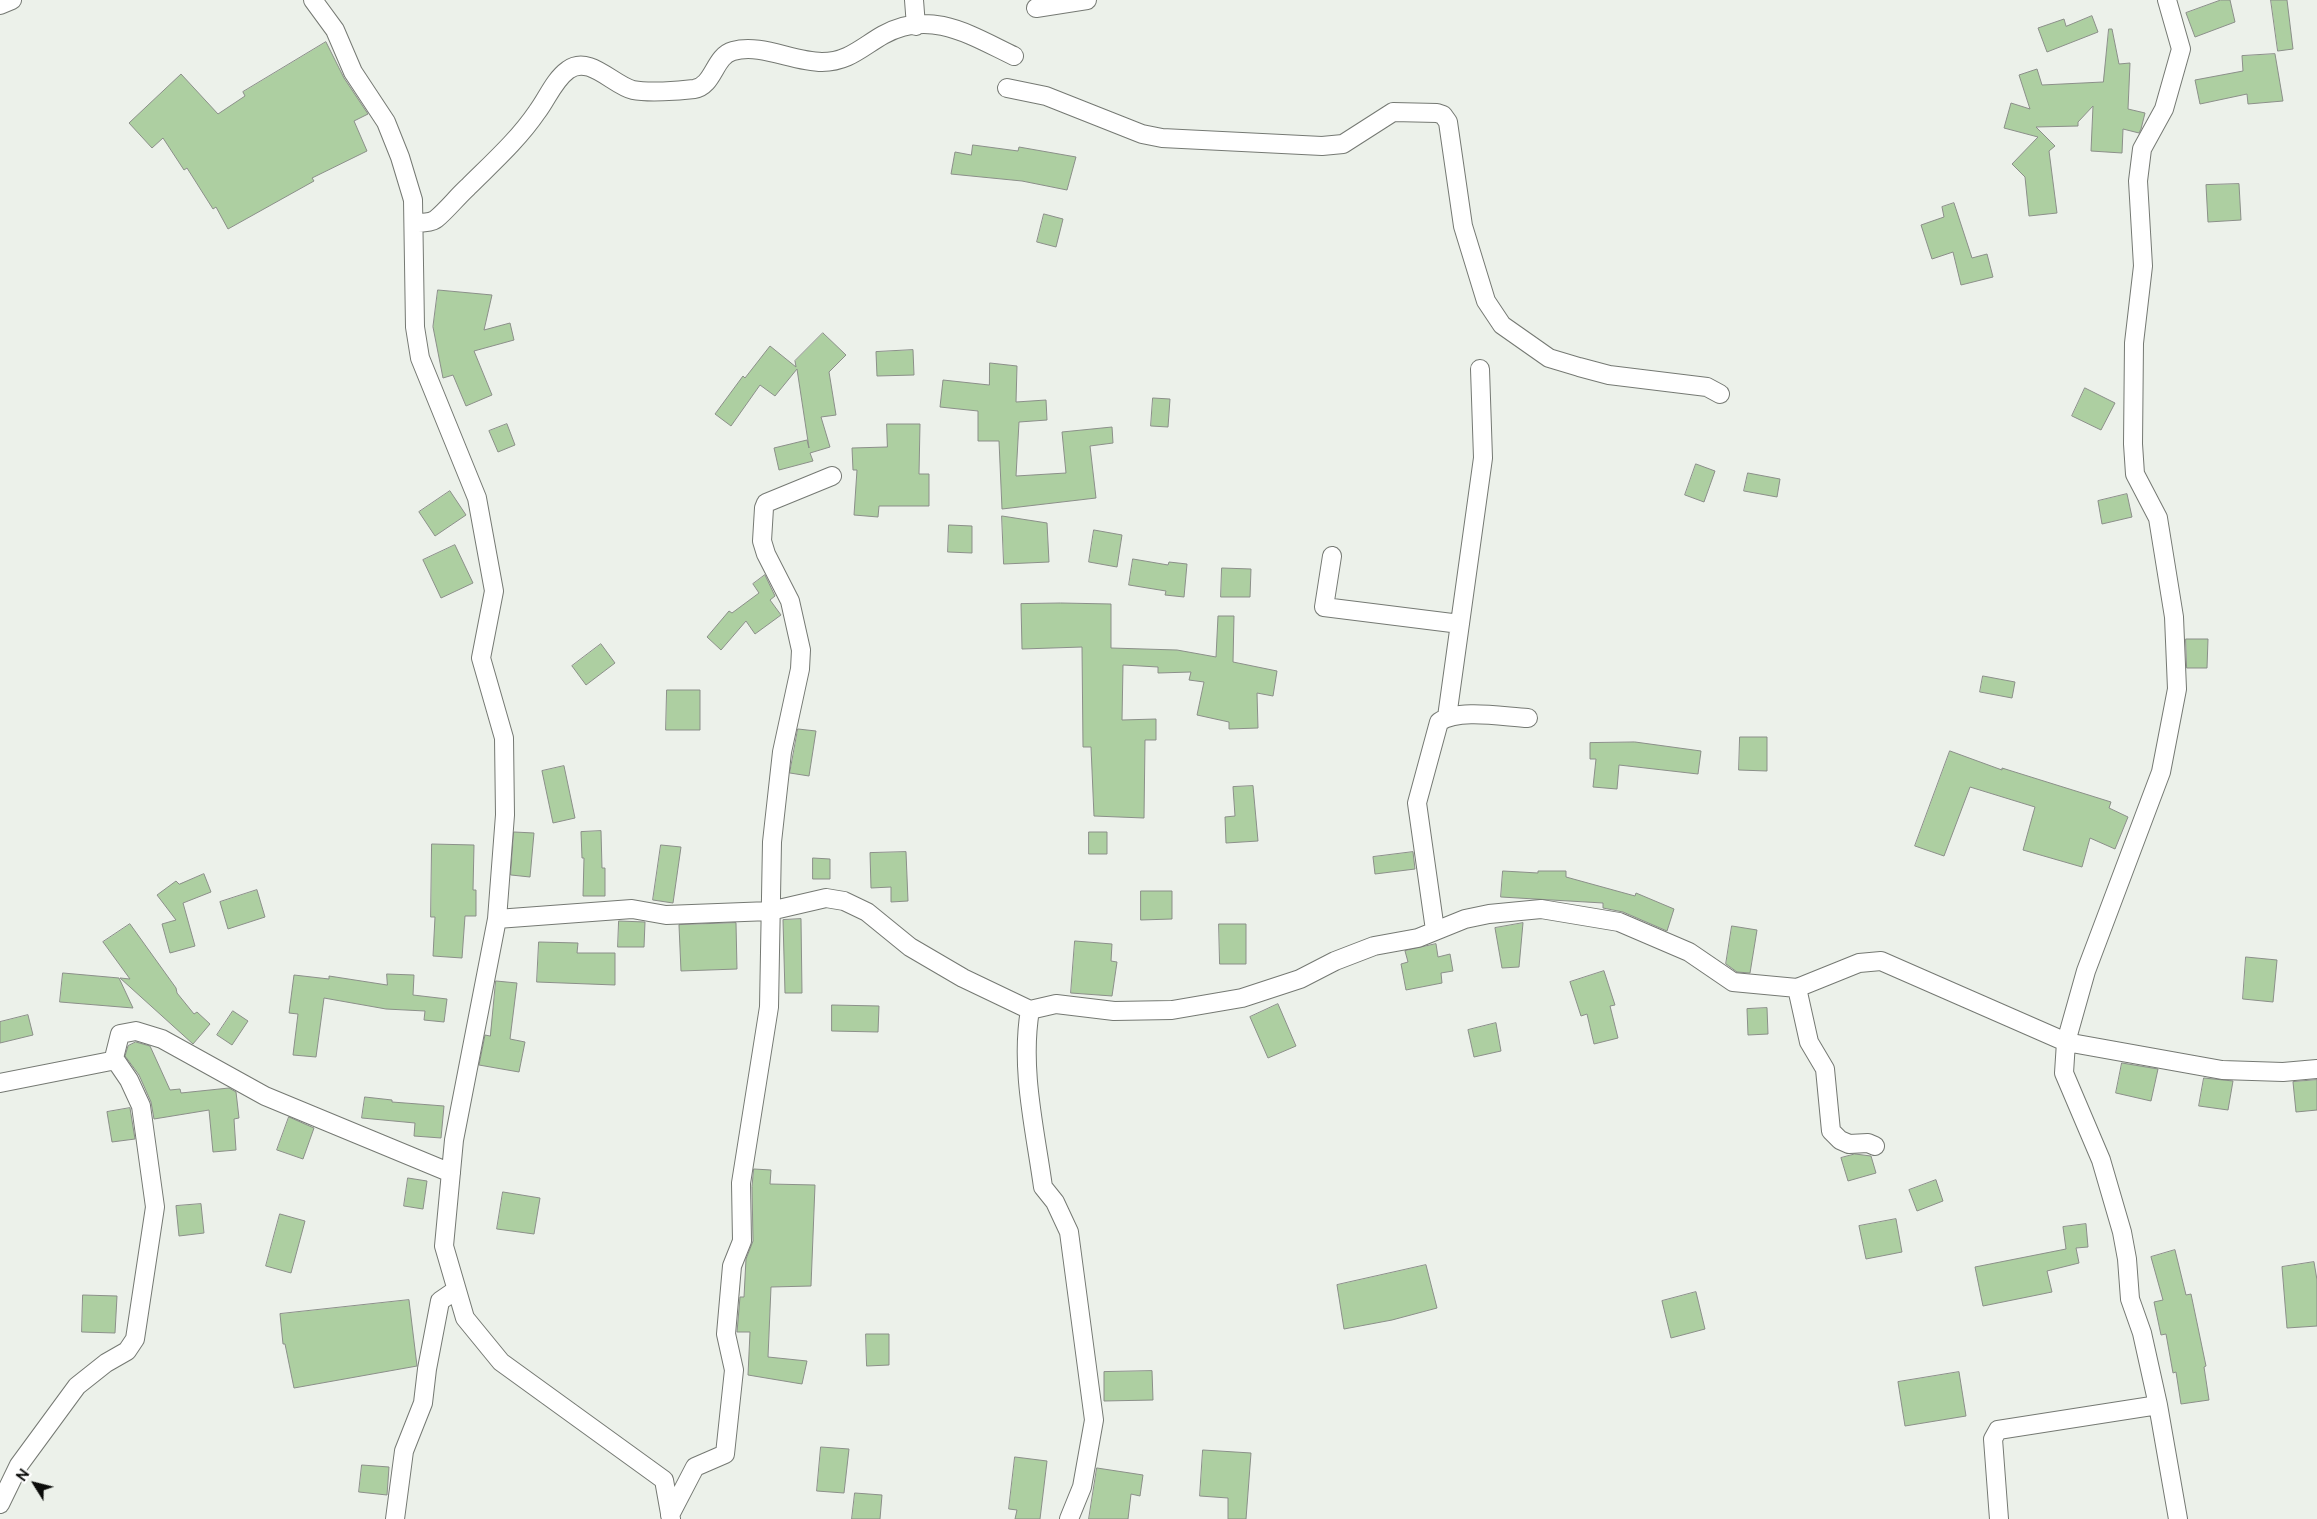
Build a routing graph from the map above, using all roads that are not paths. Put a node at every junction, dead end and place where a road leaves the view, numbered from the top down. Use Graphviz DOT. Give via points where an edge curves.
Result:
graph roads {
  1 [pos="12,0"];
  2 [pos="313,0"];
  3 [pos="914,0"];
  4 [pos="1087,0"];
  5 [pos="2166,0"];
  6 [pos="0,5"];
  7 [pos="1036,8"];
  8 [pos="916,26"];
  9 [pos="1014,56"];
  10 [pos="1007,88"];
  11 [pos="414,223"];
  12 [pos="1480,369"];
  13 [pos="1720,394"];
  14 [pos="832,476"];
  15 [pos="1332,556"];
  16 [pos="1460,624"];
  17 [pos="1447,717"];
  18 [pos="1528,718"];
  19 [pos="770,911"];
  20 [pos="497,919"];
  21 [pos="1435,930"];
  22 [pos="1798,988"];
  23 [pos="1030,1010"];
  24 [pos="2066,1042"];
  25 [pos="114,1058"];
  26 [pos="2317,1070"];
  27 [pos="0,1083"];
  28 [pos="1875,1146"];
  29 [pos="451,1172"];
  30 [pos="456,1290"];
  31 [pos="2158,1405"];
  32 [pos="0,1504"];
  33 [pos="670,1517"];
  34 [pos="395,1519"];
  35 [pos="1069,1519"];
  36 [pos="1999,1519"];
  37 [pos="2178,1519"];
  1 -- 6 [label="street"];
  2 -- 11 [label="street" via="335,30 354,72 386,122 413,200"];
  3 -- 8 [label="street"];
  4 -- 7 [label="street"];
  5 -- 24 [label="street" via="2181,49 2164,109 2142,148 2138,181 2143,266 2134,343 2133,444 2136,474 2158,518 2174,617 2177,689 2161,772 2086,971"];
  8 -- 9 [label="street" via="941,24 956,28"];
  8 -- 11 [label="street" via="884,35 839,61 820,62 748,49 731,51 722,58 706,83 696,89 635,91 621,87 599,71 583,66 570,68 559,78 537,114 434,221"];
  10 -- 13 [label="street" via="1046,96 1142,134 1186,141 1343,144 1394,112 1443,115 1448,122 1463,226 1486,301 1502,325 1549,358 1609,375 1708,387"];
  11 -- 20 [label="street" via="415,327 420,358 477,498 494,591 481,658 504,738 505,815"];
  12 -- 16 [label="street" via="1483,458"];
  14 -- 19 [label="street" via="766,503 764,508 762,541 790,601 801,650 782,752 772,842"];
  15 -- 16 [label="street" via="1324,607"];
  16 -- 17 [label="street"];
  17 -- 18 [label="street"];
  17 -- 21 [label="street" via="1439,722 1418,803"];
  19 -- 20 [label="street" via="666,915 632,909"];
  19 -- 23 [label="street" via="826,898 844,901 867,912 910,947 962,978"];
  19 -- 33 [label="street" via="769,1007 742,1183 742,1241 732,1266 726,1334 734,1370 725,1454 695,1467"];
  20 -- 29 [label="street" via="454,1140"];
  21 -- 22 [label="street" via="1489,914 1541,909 1619,922 1689,952 1733,982"];
  21 -- 23 [label="street" via="1418,938 1374,946 1300,979 1242,998 1172,1010 1114,1010 1056,1004"];
  22 -- 24 [label="street" via="1859,963 1881,962"];
  22 -- 28 [label="street" via="1809,1042 1825,1069 1830,1131 1849,1144"];
  23 -- 35 [label="street" via="1025,1039 1026,1068 1043,1188 1055,1202 1069,1232 1094,1420 1082,1487"];
  24 -- 26 [label="street" via="2222,1070"];
  24 -- 31 [label="street" via="2064,1072 2101,1160 2119,1223 2127,1259 2130,1299 2142,1333"];
  25 -- 27 [label="street"];
  25 -- 29 [label="street" via="117,1038 123,1032 136,1031 162,1040 266,1096"];
  25 -- 32 [label="street" via="141,1106 155,1207 135,1339 128,1351 106,1363 77,1386 19,1465"];
  29 -- 30 [label="street" via="444,1246"];
  30 -- 33 [label="street" via="465,1318 501,1362 664,1480"];
  30 -- 34 [label="street" via="440,1301 426,1369 423,1402 404,1451"];
  31 -- 36 [label="street" via="1998,1430 1993,1439"];
  31 -- 37 [label="street"];
}
